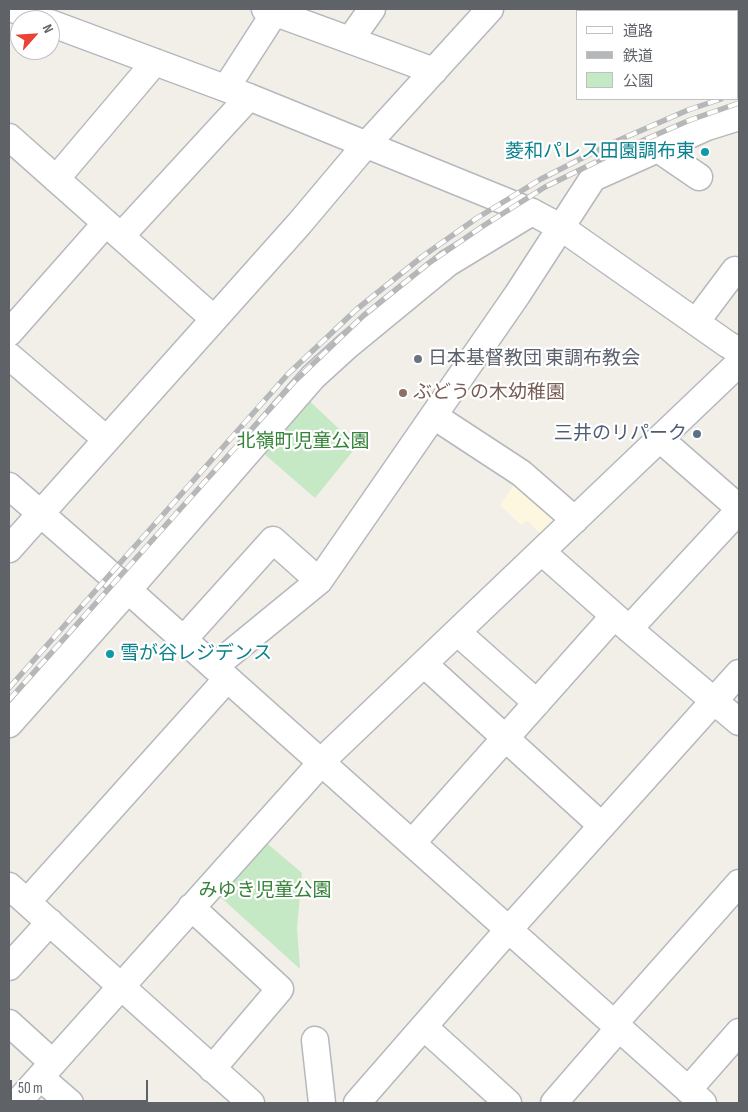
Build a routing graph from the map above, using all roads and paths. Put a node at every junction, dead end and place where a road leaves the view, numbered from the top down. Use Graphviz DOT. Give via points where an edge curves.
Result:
graph roads {
  1 [pos="372,9"];
  2 [pos="490,9"];
  3 [pos="270,11"];
  4 [pos="60,27"];
  5 [pos="350,40"];
  6 [pos="155,62"];
  7 [pos="434,71"];
  8 [pos="238,93"];
  9 [pos="739,117"];
  10 [pos="9,137"];
  11 [pos="366,146"];
  12 [pos="658,149"];
  13 [pos="699,177"];
  14 [pos="56,179"];
  15 [pos="532,212"];
  16 [pos="562,228"];
  17 [pos="114,230"];
  18 [pos="735,270"];
  19 [pos="214,319"];
  20 [pos="696,322"];
  21 [pos="9,333"];
  22 [pos="739,351"];
  23 [pos="9,356"];
  24 [pos="739,363"];
  25 [pos="434,416"];
  26 [pos="106,439"];
  27 [pos="660,439"];
  28 [pos="9,486"];
  29 [pos="739,509"];
  30 [pos="40,514"];
  31 [pos="576,520"];
  32 [pos="9,549"];
  33 [pos="542,552"];
  34 [pos="319,581"];
  35 [pos="128,590"];
  36 [pos="622,622"];
  37 [pos="457,632"];
  38 [pos="183,640"];
  39 [pos="424,664"];
  40 [pos="221,673"];
  41 [pos="739,673"];
  42 [pos="715,700"];
  43 [pos="537,703"];
  44 [pos="739,722"];
  45 [pos="9,724"];
  46 [pos="506,738"];
  47 [pos="322,762"];
  48 [pos="602,826"];
  49 [pos="412,843"];
  50 [pos="739,883"];
  51 [pos="18,894"];
  52 [pos="191,908"];
  53 [pos="50,922"];
  54 [pos="509,930"];
  55 [pos="9,967"];
  56 [pos="122,986"];
  57 [pos="9,1023"];
  58 [pos="617,1026"];
  59 [pos="424,1027"];
  60 [pos="739,1032"];
  61 [pos="315,1040"];
  62 [pos="212,1069"];
  63 [pos="47,1070"];
  64 [pos="696,1096"];
  65 [pos="501,1101"];
  66 [pos="17,1103"];
  67 [pos="70,1103"];
  68 [pos="251,1103"];
  69 [pos="322,1103"];
  70 [pos="357,1103"];
  71 [pos="554,1103"];
  1 -- 5 [label="street"];
  2 -- 7 [label="street"];
  3 -- 5 [label="street"];
  3 -- 8 [label="street"];
  4 -- 6 [label="street"];
  5 -- 7 [label="street"];
  6 -- 8 [label="street"];
  6 -- 14 [label="street"];
  7 -- 11 [label="street"];
  8 -- 11 [label="street"];
  8 -- 17 [label="street"];
  9 -- 12 [label="street"];
  10 -- 14 [label="street"];
  11 -- 15 [label="street"];
  11 -- 19 [label="street"];
  12 -- 13 [label="street"];
  12 -- 16 [label="street" via="593,178"];
  14 -- 17 [label="street"];
  15 -- 16 [label="street"];
  15 -- 35 [label="street" via="448,263 313,377"];
  16 -- 20 [label="street"];
  16 -- 25 [label="street"];
  17 -- 19 [label="street"];
  17 -- 21 [label="street"];
  18 -- 20 [label="street"];
  19 -- 26 [label="street"];
  20 -- 22 [label="street"];
  23 -- 26 [label="street"];
  24 -- 27 [label="street"];
  25 -- 31 [label="street" via="521,473"];
  25 -- 34 [label="street"];
  26 -- 30 [label="street"];
  27 -- 29 [label="street"];
  27 -- 31 [label="street"];
  28 -- 30 [label="street"];
  29 -- 36 [label="street"];
  30 -- 32 [label="street"];
  30 -- 35 [label="street"];
  31 -- 33 [label="street"];
  33 -- 36 [label="street"];
  33 -- 37 [label="street"];
  34 -- 38 [label="street" via="273,540"];
  34 -- 40 [label="street"];
  35 -- 38 [label="street"];
  35 -- 45 [label="street"];
  36 -- 42 [label="street"];
  36 -- 43 [label="street"];
  37 -- 39 [label="street"];
  37 -- 43 [label="street"];
  38 -- 40 [label="street"];
  39 -- 46 [label="street"];
  39 -- 47 [label="street"];
  40 -- 47 [label="street"];
  40 -- 51 [label="street"];
  41 -- 42 [label="street"];
  42 -- 44 [label="street"];
  42 -- 48 [label="street"];
  43 -- 46 [label="street"];
  46 -- 48 [label="street"];
  46 -- 49 [label="street"];
  47 -- 49 [label="street"];
  47 -- 52 [label="street"];
  48 -- 54 [label="street"];
  49 -- 54 [label="street"];
  50 -- 58 [label="street"];
  51 -- 53 [label="street"];
  52 -- 56 [label="street"];
  52 -- 62 [label="street" via="280,989"];
  53 -- 55 [label="street"];
  53 -- 56 [label="street"];
  54 -- 58 [label="street"];
  54 -- 59 [label="street"];
  56 -- 62 [label="street"];
  56 -- 63 [label="street"];
  57 -- 63 [label="street"];
  58 -- 64 [label="street"];
  58 -- 71 [label="street"];
  59 -- 65 [label="street"];
  59 -- 70 [label="street"];
  60 -- 64 [label="street"];
  61 -- 69 [label="street"];
  62 -- 68 [label="street"];
  63 -- 66 [label="street"];
  63 -- 67 [label="street"];
}
